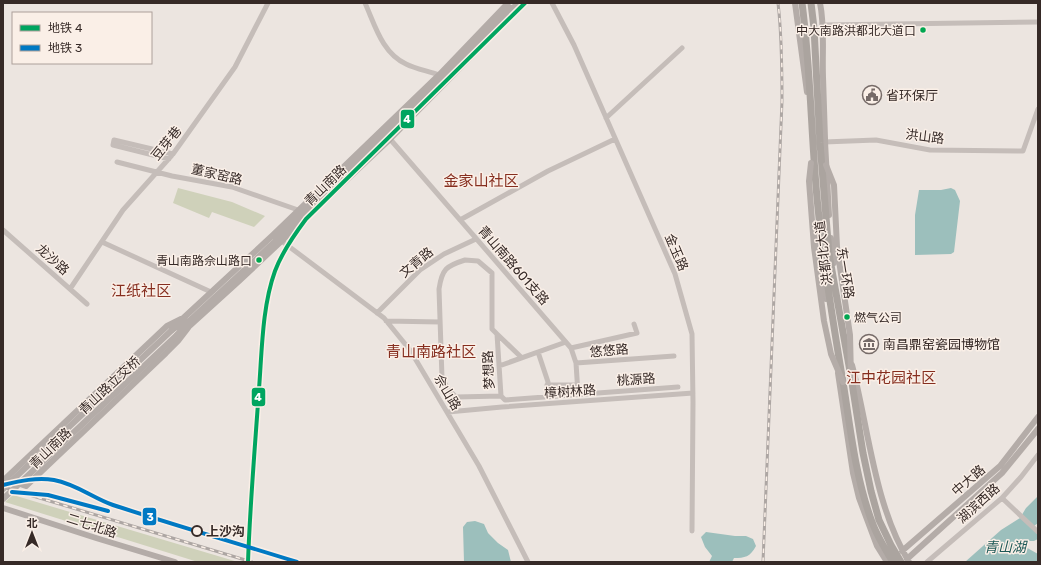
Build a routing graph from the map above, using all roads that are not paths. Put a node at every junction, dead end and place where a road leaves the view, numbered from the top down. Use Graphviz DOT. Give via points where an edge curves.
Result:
graph roads {
  1 [pos="268,3"];
  2 [pos="365,3"];
  3 [pos="508,3"];
  4 [pos="516,3"];
  5 [pos="524,3"];
  6 [pos="552,3"];
  7 [pos="795,3"];
  8 [pos="802,3"];
  9 [pos="811,3"];
  10 [pos="820,3"];
  11 [pos="1038,22"];
  12 [pos="823,25"];
  13 [pos="682,48"];
  14 [pos="439,75"];
  15 [pos="1038,109"];
  16 [pos="606,118"];
  17 [pos="390,139"];
  18 [pos="615,139"];
  19 [pos="824,142"];
  20 [pos="173,154"];
  21 [pos="169,159"];
  22 [pos="117,162"];
  23 [pos="811,163"];
  24 [pos="826,165"];
  25 [pos="156,172"];
  26 [pos="304,213"];
  27 [pos="460,220"];
  28 [pos="3,230"];
  29 [pos="277,238"];
  30 [pos="476,239"];
  31 [pos="102,242"];
  32 [pos="70,289"];
  33 [pos="211,292"];
  34 [pos="87,304"];
  35 [pos="377,313"];
  36 [pos="181,319"];
  37 [pos="386,320"];
  38 [pos="440,322"];
  39 [pos="634,324"];
  40 [pos="188,328"];
  41 [pos="172,330"];
  42 [pos="497,334"];
  43 [pos="177,335"];
  44 [pos="566,342"];
  45 [pos="571,348"];
  46 [pos="538,352"];
  47 [pos="674,356"];
  48 [pos="521,357"];
  49 [pos="576,364"];
  50 [pos="499,366"];
  51 [pos="851,377"];
  52 [pos="843,382"];
  53 [pos="547,385"];
  54 [pos="578,385"];
  55 [pos="678,387"];
  56 [pos="693,393"];
  57 [pos="578,394"];
  58 [pos="501,396"];
  59 [pos="546,397"];
  60 [pos="502,407"];
  61 [pos="448,412"];
  62 [pos="1038,417"];
  63 [pos="1038,429"];
  64 [pos="1038,454"];
  65 [pos="3,489"];
  66 [pos="1002,498"];
  67 [pos="3,499"];
  68 [pos="3,508"];
  69 [pos="692,531"];
  70 [pos="1038,532"];
  71 [pos="902,551"];
  72 [pos="906,561"];
  73 [pos="175,562"];
  74 [pos="528,562"];
  75 [pos="886,562"];
  76 [pos="893,562"];
  77 [pos="927,562"];
  1 -- 20 [label="street, 豆芽巷" via="235,67"];
  2 -- 14 [label="street" via="391,54 405,64"];
  3 -- 14 [label="main road, 青山南路"];
  4 -- 26 [label="main road" via="425,100"];
  5 -- 17 [label="main road, 青山南路"];
  6 -- 16 [label="street, 金玉路" via="574,45"];
  7 -- 23 [label="main road, 洪都北大道" via="807,92"];
  8 -- 52 [label="highway, 东一环路, bridge" via="823,256"];
  9 -- 51 [label="highway, 东一环路, bridge" via="830,254"];
  10 -- 12 [label="main road, 洪都北大道"];
  11 -- 12 [label="street"];
  12 -- 19 [label="main road, 洪都北大道"];
  13 -- 16 [label="street"];
  14 -- 26 [label="main road, 青山南路"];
  15 -- 19 [label="street, 洪山路" via="1023,151 930,150 876,140"];
  16 -- 18 [label="street, 金玉路"];
  17 -- 26 [label="main road, 青山南路"];
  17 -- 27 [label="street, 青山南路601支路"];
  18 -- 27 [label="street" via="548,171"];
  18 -- 56 [label="street, 金玉路" via="675,274 692,334"];
  19 -- 24 [label="main road, 洪都北大道"];
  20 -- 21 [label="street, 豆芽巷"];
  20 -- 21 [label="street" via="114,140 113,145"];
  21 -- 25 [label="street, 豆芽巷"];
  22 -- 25 [label="street, 董家窑路"];
  23 -- 52 [label="main road, bridge" via="809,181 814,247 824,321 831,354"];
  23 -- 75 [label="main road, 洪都北大道" via="818,253 853,473 859,498 877,546"];
  24 -- 51 [label="main road, bridge" via="834,185 837,247 850,334"];
  24 -- 71 [label="main road, 洪都北大道" via="833,260 849,354 861,399 875,474"];
  25 -- 26 [label="street, 董家窑路" via="232,187"];
  25 -- 31 [label="street, 豆芽巷" via="123,210"];
  26 -- 29 [label="main road, 青山南路"];
  26 -- 29 [label="main road, 青山南路"];
  27 -- 30 [label="street, 青山南路601支路"];
  28 -- 32 [label="street, 龙沙路"];
  29 -- 33 [label="main road, 青山南路"];
  29 -- 35 [label="street, 佘山路"];
  29 -- 40 [label="main road, 青山南路"];
  29 -- 41 [label="main road"];
  29 -- 43 [label="main road"];
  30 -- 35 [label="street, 文青路" via="444,254 420,270"];
  30 -- 44 [label="street, 青山南路601支路"];
  31 -- 32 [label="street, 豆芽巷"];
  31 -- 33 [label="street"];
  32 -- 34 [label="street, 龙沙路"];
  33 -- 36 [label="main road, 青山南路"];
  35 -- 37 [label="street, 佘山路"];
  36 -- 40 [label="main road, 青山南路" via="167,326 5,479 26,486 166,353"];
  36 -- 41 [label="main road, 青山南路"];
  37 -- 38 [label="street"];
  37 -- 61 [label="street, 佘山路" via="410,350"];
  38 -- 42 [label="street, 梦想路" via="441,277 445,268 465,260 478,261 492,273 492,329"];
  38 -- 58 [label="street, 梦想路" via="442,378 448,389 456,396"];
  39 -- 45 [label="street" via="637,333"];
  40 -- 43 [label="main road, 青山南路"];
  41 -- 65 [label="main road, 青山路立交桥, bridge"];
  42 -- 48 [label="street"];
  42 -- 50 [label="street, 梦想路"];
  43 -- 67 [label="main road, 青山路立交桥, bridge"];
  44 -- 45 [label="street, 青山南路601支路"];
  44 -- 46 [label="street"];
  45 -- 49 [label="street"];
  46 -- 48 [label="street"];
  46 -- 53 [label="street"];
  47 -- 49 [label="street, 悠悠路"];
  48 -- 50 [label="street"];
  49 -- 54 [label="street, 悠悠路"];
  50 -- 58 [label="street, 梦想路"];
  51 -- 72 [label="highway, 东一环路" via="863,453 879,520 891,545"];
  52 -- 76 [label="highway, 东一环路" via="863,494 872,522"];
  53 -- 54 [label="street"];
  53 -- 59 [label="street"];
  54 -- 57 [label="street, 悠悠路"];
  55 -- 57 [label="street, 桃源路"];
  56 -- 60 [label="street, 樟树林路"];
  56 -- 69 [label="street, 金玉路"];
  57 -- 59 [label="street, 桃源路"];
  58 -- 59 [label="street, 桃源路" via="505,400"];
  58 -- 60 [label="street"];
  60 -- 61 [label="street, 樟树林路"];
  61 -- 74 [label="street, 佘山路"];
  62 -- 71 [label="main road, 中大路" via="1000,466"];
  63 -- 72 [label="main road, 中大路" via="1002,473"];
  64 -- 66 [label="street, 湖滨西路"];
  66 -- 70 [label="street"];
  66 -- 77 [label="street, 湖滨西路"];
  68 -- 73 [label="main road, 二七北路"];
  71 -- 72 [label="main road, 洪都北大道"];
}
